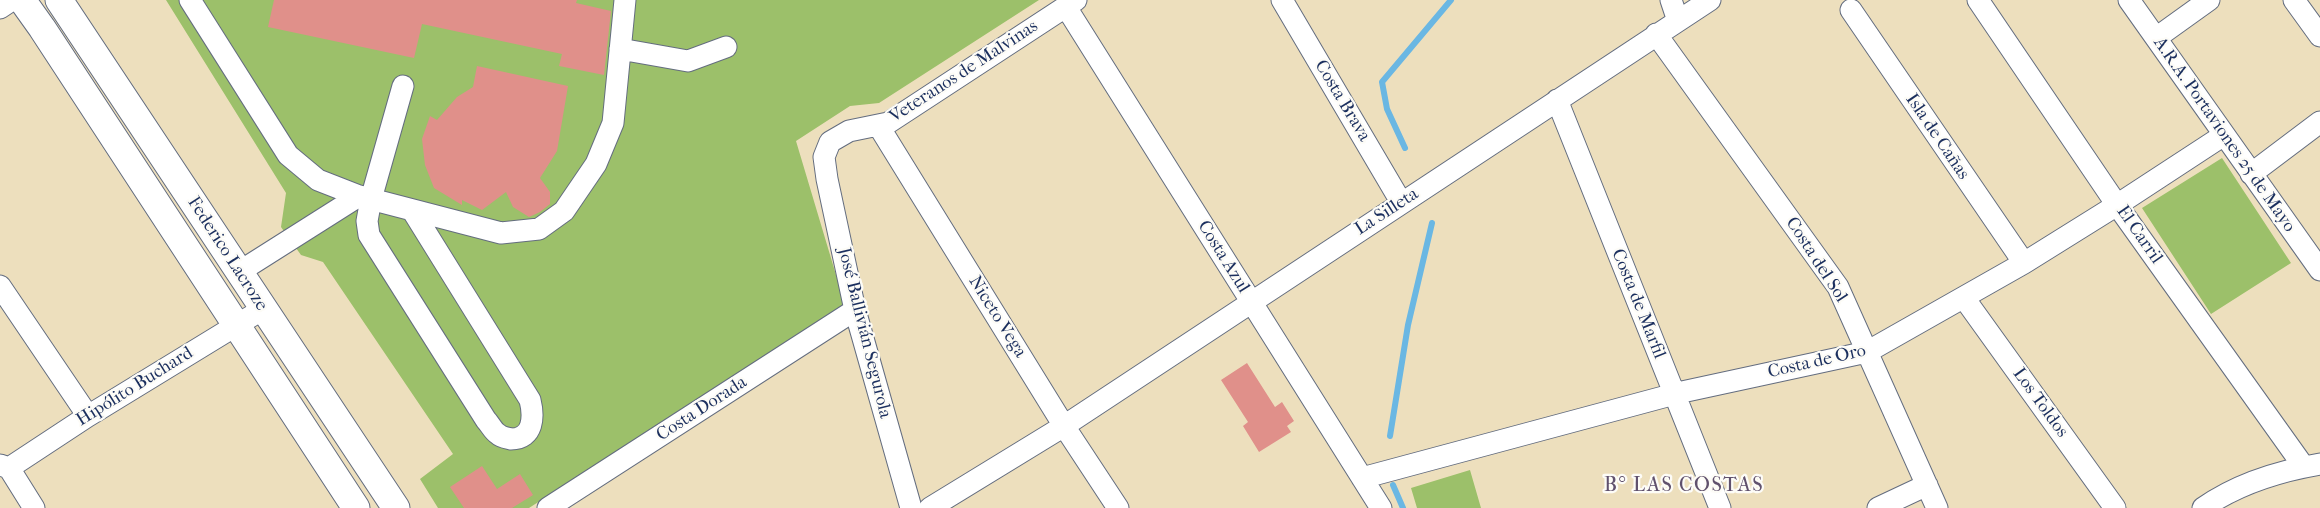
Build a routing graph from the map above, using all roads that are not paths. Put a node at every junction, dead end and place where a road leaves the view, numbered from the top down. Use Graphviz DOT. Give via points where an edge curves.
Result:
graph roads {
  1 [pos="12,0"];
  2 [pos="22,0"];
  3 [pos="59,0"];
  4 [pos="190,0"];
  5 [pos="625,0"];
  6 [pos="1282,0"];
  7 [pos="1671,0"];
  8 [pos="1710,0"];
  9 [pos="1978,0"];
  10 [pos="2129,0"];
  11 [pos="2209,0"];
  12 [pos="2294,0"];
  13 [pos="1071,3"];
  14 [pos="0,8"];
  15 [pos="1851,10"];
  16 [pos="1678,21"];
  17 [pos="1656,34"];
  18 [pos="2320,36"];
  19 [pos="2156,38"];
  20 [pos="726,47"];
  21 [pos="620,49"];
  22 [pos="403,86"];
  23 [pos="1557,100"];
  24 [pos="2320,122"];
  25 [pos="878,125"];
  26 [pos="2224,135"];
  27 [pos="824,157"];
  28 [pos="2251,174"];
  29 [pos="365,198"];
  30 [pos="1401,202"];
  31 [pos="2118,205"];
  32 [pos="412,210"];
  33 [pos="2024,263"];
  34 [pos="2320,270"];
  35 [pos="239,272"];
  36 [pos="0,286"];
  37 [pos="1964,298"];
  38 [pos="1251,301"];
  39 [pos="263,309"];
  40 [pos="855,310"];
  41 [pos="235,326"];
  42 [pos="1867,352"];
  43 [pos="1674,394"];
  44 [pos="88,416"];
  45 [pos="1064,426"];
  46 [pos="2312,465"];
  47 [pos="4,466"];
  48 [pos="1362,478"];
  49 [pos="1927,485"];
  50 [pos="34,508"];
  51 [pos="356,508"];
  52 [pos="396,508"];
  53 [pos="548,508"];
  54 [pos="911,508"];
  55 [pos="930,508"];
  56 [pos="1118,508"];
  57 [pos="1381,508"];
  58 [pos="1720,508"];
  59 [pos="1878,508"];
  60 [pos="1937,508"];
  61 [pos="2115,508"];
  62 [pos="2203,508"];
  1 -- 14 [label="street"];
  2 -- 41 [label="main road, Federico Lacroze"];
  3 -- 35 [label="main road, Federico Lacroze"];
  4 -- 29 [label="street" via="288,155 318,180"];
  5 -- 21 [label="street"];
  6 -- 30 [label="street, Costa Brava"];
  7 -- 16 [label="street"];
  8 -- 16 [label="street, La Silleta"];
  9 -- 31 [label="street, El Carril"];
  10 -- 19 [label="street, A.R.A. Portaviones 25 de Mayo"];
  11 -- 19 [label="street"];
  12 -- 18 [label="street"];
  13 -- 25 [label="street, Veteranos de Malvinas" via="888,123"];
  13 -- 38 [label="street, Costa Azul"];
  15 -- 33 [label="street, Isla de Cañas"];
  16 -- 17 [label="street, La Silleta"];
  17 -- 23 [label="street, La Silleta"];
  17 -- 42 [label="street, Costa del Sol" via="1822,262 1838,287"];
  19 -- 26 [label="street, A.R.A. Portaviones 25 de Mayo"];
  20 -- 21 [label="street" via="688,61"];
  21 -- 32 [label="street" via="613,123 596,164 564,211 539,229 501,233"];
  22 -- 29 [label="street"];
  23 -- 30 [label="street, La Silleta"];
  23 -- 43 [label="street, Costa de Marfil"];
  24 -- 28 [label="street"];
  25 -- 27 [label="street, Veteranos de Malvinas" via="849,131 830,142"];
  25 -- 45 [label="street, Niceto Vega"];
  26 -- 28 [label="street, A.R.A. Portaviones 25 de Mayo"];
  26 -- 31 [label="street, Costa de Oro"];
  27 -- 40 [label="street, José Ballivián Segurola"];
  28 -- 34 [label="street, A.R.A. Portaviones 25 de Mayo"];
  29 -- 32 [label="street"];
  29 -- 32 [label="street" via="369,235 486,420 498,435 516,439 530,430 530,400"];
  29 -- 35 [label="street"];
  30 -- 38 [label="street, La Silleta"];
  31 -- 33 [label="street, Costa de Oro"];
  31 -- 46 [label="street, El Carril"];
  33 -- 37 [label="street, Costa de Oro"];
  35 -- 39 [label="main road, Federico Lacroze"];
  36 -- 44 [label="street"];
  37 -- 42 [label="street, Costa de Oro"];
  37 -- 61 [label="street, Los Toldos"];
  38 -- 45 [label="street, La Silleta"];
  38 -- 48 [label="street, Costa Azul"];
  39 -- 41 [label="street, Hipólito Buchard"];
  39 -- 52 [label="main road, Federico Lacroze"];
  40 -- 53 [label="street, Costa Dorada"];
  40 -- 54 [label="street, José Ballivián Segurola"];
  41 -- 44 [label="street, Hipólito Buchard"];
  41 -- 51 [label="main road, Federico Lacroze"];
  42 -- 43 [label="street, Costa de Oro"];
  42 -- 49 [label="street, Costa del Sol"];
  43 -- 48 [label="street, Costa de Oro"];
  43 -- 58 [label="street, Costa de Marfil"];
  44 -- 47 [label="street, Hipólito Buchard"];
  45 -- 55 [label="street, La Silleta"];
  45 -- 56 [label="street, Niceto Vega"];
  46 -- 62 [label="street" via="2244,484"];
  47 -- 50 [label="street"];
  48 -- 57 [label="street, Costa Azul"];
  49 -- 59 [label="street"];
  49 -- 60 [label="street, Costa del Sol"];
}
